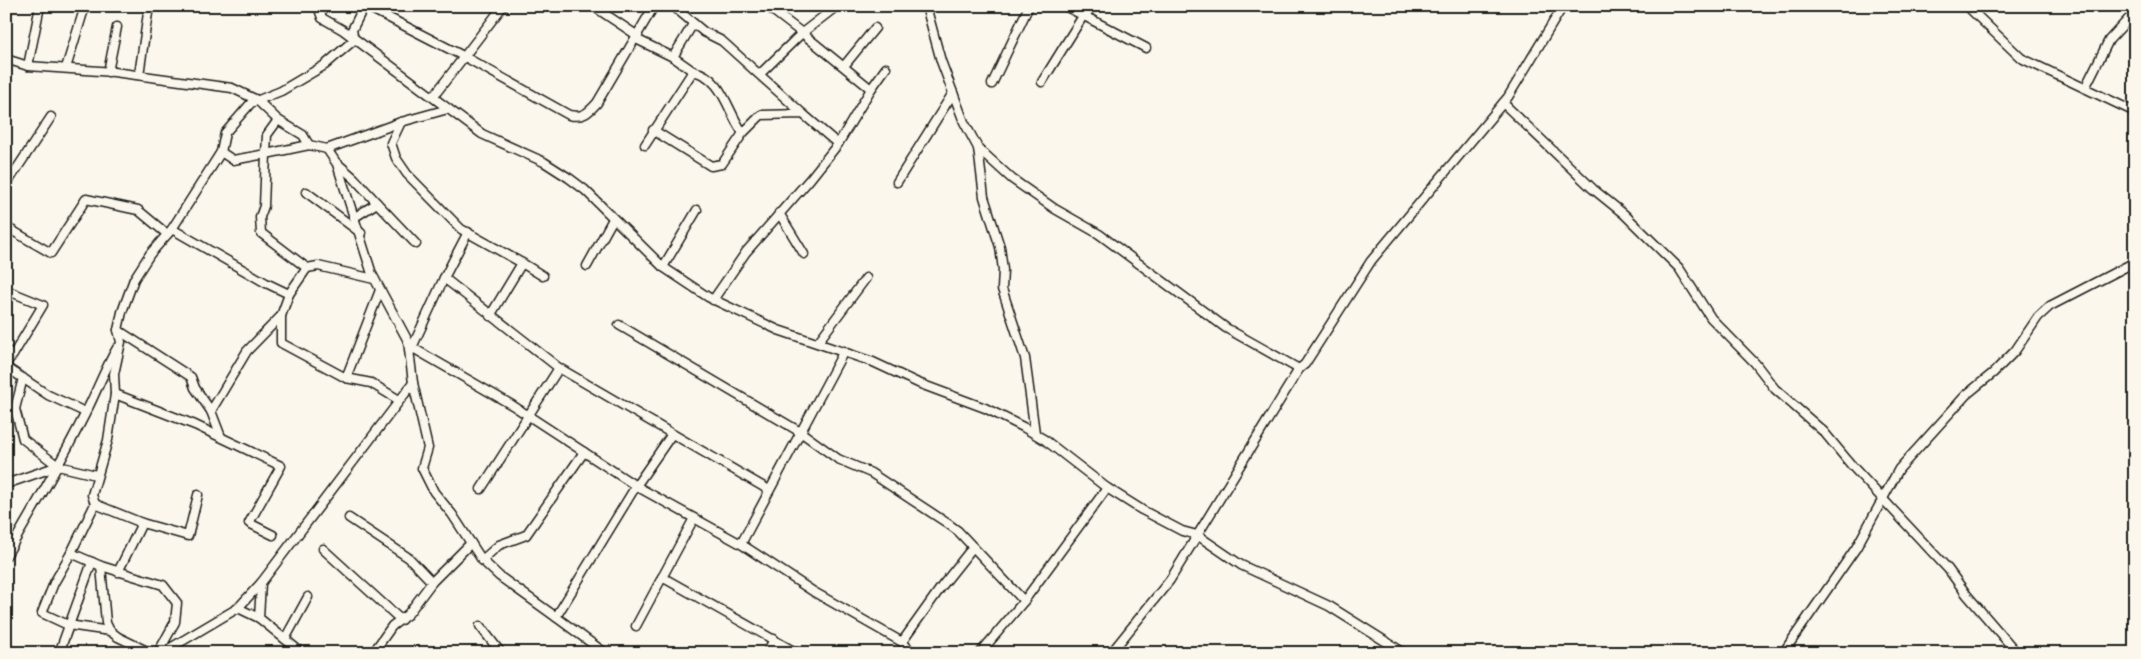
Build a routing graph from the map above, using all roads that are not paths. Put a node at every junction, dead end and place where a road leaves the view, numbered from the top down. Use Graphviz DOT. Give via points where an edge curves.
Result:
graph roads {
  1 [pos="40,6"];
  2 [pos="85,6"];
  3 [pos="149,6"];
  4 [pos="318,6"];
  5 [pos="365,6"];
  6 [pos="503,6"];
  7 [pos="593,6"];
  8 [pos="654,6"];
  9 [pos="673,6"];
  10 [pos="767,6"];
  11 [pos="837,6"];
  12 [pos="926,6"];
  13 [pos="1029,6"];
  14 [pos="1065,6"];
  15 [pos="1094,6"];
  16 [pos="1563,6"];
  17 [pos="1967,6"];
  18 [pos="2135,12"];
  19 [pos="1083,16"];
  20 [pos="693,24"];
  21 [pos="117,27"];
  22 [pos="875,28"];
  23 [pos="802,34"];
  24 [pos="637,38"];
  25 [pos="354,40"];
  26 [pos="1146,48"];
  27 [pos="465,57"];
  28 [pos="673,57"];
  29 [pos="6,59"];
  30 [pos="28,66"];
  31 [pos="844,66"];
  32 [pos="66,68"];
  33 [pos="886,68"];
  34 [pos="693,70"];
  35 [pos="108,72"];
  36 [pos="760,74"];
  37 [pos="139,75"];
  38 [pos="1042,82"];
  39 [pos="992,84"];
  40 [pos="871,88"];
  41 [pos="2085,88"];
  42 [pos="953,93"];
  43 [pos="433,98"];
  44 [pos="257,100"];
  45 [pos="1503,103"];
  46 [pos="448,109"];
  47 [pos="2135,112"];
  48 [pos="803,114"];
  49 [pos="51,117"];
  50 [pos="278,120"];
  51 [pos="401,122"];
  52 [pos="653,130"];
  53 [pos="744,133"];
  54 [pos="838,144"];
  55 [pos="645,145"];
  56 [pos="309,146"];
  57 [pos="978,148"];
  58 [pos="327,149"];
  59 [pos="221,152"];
  60 [pos="266,154"];
  61 [pos="338,164"];
  62 [pos="897,182"];
  63 [pos="6,185"];
  64 [pos="306,192"];
  65 [pos="377,204"];
  66 [pos="697,210"];
  67 [pos="779,213"];
  68 [pos="355,217"];
  69 [pos="613,219"];
  70 [pos="6,227"];
  71 [pos="170,231"];
  72 [pos="468,232"];
  73 [pos="361,233"];
  74 [pos="416,244"];
  75 [pos="804,254"];
  76 [pos="2135,262"];
  77 [pos="522,263"];
  78 [pos="587,266"];
  79 [pos="664,267"];
  80 [pos="307,268"];
  81 [pos="543,276"];
  82 [pos="444,278"];
  83 [pos="866,278"];
  84 [pos="374,279"];
  85 [pos="6,290"];
  86 [pos="380,290"];
  87 [pos="289,294"];
  88 [pos="713,300"];
  89 [pos="281,316"];
  90 [pos="490,316"];
  91 [pos="619,325"];
  92 [pos="118,330"];
  93 [pos="120,342"];
  94 [pos="818,342"];
  95 [pos="411,351"];
  96 [pos="844,351"];
  97 [pos="10,352"];
  98 [pos="6,365"];
  99 [pos="559,368"];
  100 [pos="1299,369"];
  101 [pos="23,378"];
  102 [pos="346,378"];
  103 [pos="413,383"];
  104 [pos="115,394"];
  105 [pos="399,400"];
  106 [pos="211,411"];
  107 [pos="85,412"];
  108 [pos="530,416"];
  109 [pos="802,433"];
  110 [pos="1035,433"];
  111 [pos="672,434"];
  112 [pos="222,437"];
  113 [pos="584,452"];
  114 [pos="58,466"];
  115 [pos="96,475"];
  116 [pos="6,484"];
  117 [pos="636,486"];
  118 [pos="1107,488"];
  119 [pos="481,489"];
  120 [pos="769,490"];
  121 [pos="198,496"];
  122 [pos="1883,499"];
  123 [pos="95,504"];
  124 [pos="349,518"];
  125 [pos="693,520"];
  126 [pos="142,523"];
  127 [pos="273,535"];
  128 [pos="1197,535"];
  129 [pos="471,543"];
  130 [pos="741,544"];
  131 [pos="973,547"];
  132 [pos="323,549"];
  133 [pos="72,553"];
  134 [pos="6,556"];
  135 [pos="482,560"];
  136 [pos="92,562"];
  137 [pos="101,566"];
  138 [pos="118,572"];
  139 [pos="662,577"];
  140 [pos="432,582"];
  141 [pos="261,583"];
  142 [pos="308,597"];
  143 [pos="1024,601"];
  144 [pos="238,608"];
  145 [pos="556,617"];
  146 [pos="259,618"];
  147 [pos="401,620"];
  148 [pos="68,626"];
  149 [pos="480,626"];
  150 [pos="636,626"];
  151 [pos="110,630"];
  152 [pos="285,639"];
  153 [pos="774,639"];
  154 [pos="902,642"];
  155 [pos="59,653"];
  156 [pos="151,653"];
  157 [pos="160,653"];
  158 [pos="294,653"];
  159 [pos="373,653"];
  160 [pos="501,653"];
  161 [pos="605,653"];
  162 [pos="767,653"];
  163 [pos="798,653"];
  164 [pos="913,653"];
  165 [pos="980,653"];
  166 [pos="1111,653"];
  167 [pos="1404,653"];
  168 [pos="1783,653"];
  169 [pos="2017,653"];
  1 -- 30 [label="street"];
  2 -- 32 [label="street"];
  3 -- 37 [label="street"];
  4 -- 25 [label="street" via="322,18"];
  5 -- 25 [label="street" via="352,30"];
  5 -- 27 [label="street"];
  6 -- 27 [label="street"];
  7 -- 24 [label="street"];
  8 -- 24 [label="street"];
  9 -- 20 [label="street"];
  10 -- 23 [label="street"];
  11 -- 23 [label="street"];
  12 -- 42 [label="street"];
  13 -- 39 [label="street"];
  14 -- 19 [label="street"];
  15 -- 19 [label="street"];
  16 -- 45 [label="street"];
  17 -- 41 [label="street" via="2021,58"];
  18 -- 41 [label="street" via="2109,40"];
  19 -- 26 [label="street"];
  19 -- 38 [label="street"];
  20 -- 28 [label="street"];
  20 -- 36 [label="street" via="722,41"];
  21 -- 35 [label="street"];
  22 -- 31 [label="street"];
  23 -- 31 [label="street"];
  23 -- 36 [label="street"];
  24 -- 27 [label="street" via="598,103 582,116 569,115"];
  24 -- 28 [label="street"];
  25 -- 43 [label="street"];
  25 -- 44 [label="street" via="325,65 281,91"];
  27 -- 43 [label="street"];
  28 -- 34 [label="street"];
  29 -- 30 [label="street"];
  30 -- 32 [label="street"];
  31 -- 40 [label="street"];
  32 -- 35 [label="street"];
  33 -- 40 [label="street"];
  34 -- 52 [label="street"];
  34 -- 53 [label="street" via="705,73 724,96 734,121"];
  35 -- 37 [label="street"];
  36 -- 48 [label="street"];
  37 -- 44 [label="street" via="232,88"];
  40 -- 54 [label="street"];
  41 -- 47 [label="street"];
  42 -- 57 [label="street"];
  42 -- 62 [label="street"];
  43 -- 46 [label="street"];
  44 -- 50 [label="street"];
  44 -- 59 [label="street" via="251,102 225,133"];
  45 -- 100 [label="street" via="1371,261"];
  45 -- 122 [label="street" via="1679,268 1711,318 1774,389 1824,432"];
  46 -- 51 [label="street"];
  46 -- 69 [label="street" via="482,134 544,162 570,178"];
  48 -- 53 [label="street" via="761,115"];
  48 -- 54 [label="street"];
  49 -- 63 [label="street"];
  50 -- 56 [label="street" via="303,135"];
  50 -- 60 [label="street" via="267,135"];
  51 -- 58 [label="street"];
  51 -- 72 [label="street" via="391,143 396,158 430,199"];
  52 -- 53 [label="street" via="711,166 722,164"];
  52 -- 55 [label="street"];
  54 -- 67 [label="street"];
  56 -- 58 [label="street"];
  56 -- 60 [label="street"];
  57 -- 100 [label="street" via="1012,179 1054,209 1099,234 1226,328"];
  57 -- 110 [label="street" via="984,197 1000,247 1002,289 1025,358"];
  58 -- 61 [label="street"];
  59 -- 60 [label="street" via="233,160"];
  59 -- 71 [label="street"];
  60 -- 80 [label="street" via="261,233"];
  61 -- 65 [label="street"];
  61 -- 68 [label="street"];
  64 -- 73 [label="street"];
  65 -- 68 [label="street"];
  65 -- 74 [label="street"];
  66 -- 79 [label="street"];
  67 -- 75 [label="street"];
  67 -- 88 [label="street" via="746,252"];
  68 -- 73 [label="street"];
  69 -- 78 [label="street"];
  69 -- 79 [label="street"];
  70 -- 71 [label="street" via="51,253 86,199 138,210"];
  71 -- 87 [label="street"];
  71 -- 92 [label="street" via="134,279"];
  72 -- 77 [label="street"];
  72 -- 82 [label="street"];
  73 -- 84 [label="street"];
  76 -- 122 [label="street" via="2050,306 2038,317 2015,351 1966,395 1899,469"];
  77 -- 81 [label="street"];
  77 -- 90 [label="street"];
  79 -- 88 [label="street"];
  80 -- 84 [label="street" via="318,266"];
  80 -- 87 [label="street"];
  82 -- 90 [label="street"];
  82 -- 95 [label="street"];
  83 -- 94 [label="street"];
  84 -- 86 [label="street"];
  85 -- 97 [label="street" via="43,305"];
  86 -- 95 [label="street"];
  86 -- 102 [label="street"];
  87 -- 89 [label="street"];
  88 -- 94 [label="street" via="778,330"];
  89 -- 102 [label="street" via="281,343"];
  89 -- 106 [label="street" via="247,351"];
  90 -- 99 [label="street"];
  91 -- 109 [label="street"];
  92 -- 93 [label="street"];
  92 -- 106 [label="street" via="191,377 194,388"];
  93 -- 104 [label="street" via="114,374"];
  93 -- 107 [label="street"];
  94 -- 96 [label="street"];
  95 -- 103 [label="street"];
  95 -- 108 [label="street"];
  96 -- 109 [label="street"];
  96 -- 110 [label="street" via="985,408"];
  97 -- 98 [label="street"];
  98 -- 101 [label="street"];
  99 -- 108 [label="street"];
  99 -- 111 [label="street"];
  100 -- 128 [label="street"];
  101 -- 107 [label="street" via="48,396"];
  101 -- 114 [label="street" via="14,409 23,439"];
  102 -- 105 [label="street" via="371,382"];
  103 -- 105 [label="street"];
  103 -- 129 [label="street" via="428,448 422,468 434,492"];
  104 -- 112 [label="street"];
  104 -- 115 [label="street" via="108,440"];
  105 -- 141 [label="street"];
  106 -- 112 [label="street"];
  107 -- 114 [label="street"];
  108 -- 113 [label="street"];
  108 -- 119 [label="street"];
  109 -- 120 [label="street"];
  109 -- 131 [label="street" via="838,458 903,493 958,531"];
  110 -- 118 [label="street"];
  111 -- 117 [label="street"];
  111 -- 120 [label="street"];
  112 -- 127 [label="street" via="281,466 249,523"];
  113 -- 117 [label="street"];
  113 -- 135 [label="street" via="526,536 499,546"];
  114 -- 115 [label="street"];
  114 -- 116 [label="street"];
  114 -- 134 [label="street"];
  115 -- 123 [label="street" via="92,495"];
  117 -- 125 [label="street"];
  117 -- 145 [label="street"];
  118 -- 128 [label="street" via="1163,522"];
  118 -- 143 [label="street"];
  120 -- 130 [label="street"];
  121 -- 126 [label="street" via="188,536"];
  122 -- 168 [label="street" via="1856,548"];
  122 -- 169 [label="street" via="1948,569"];
  123 -- 126 [label="street"];
  123 -- 133 [label="street"];
  124 -- 140 [label="street" via="409,558"];
  125 -- 130 [label="street"];
  125 -- 139 [label="street"];
  126 -- 138 [label="street"];
  128 -- 166 [label="street" via="1170,580"];
  128 -- 167 [label="street" via="1241,565 1329,606"];
  129 -- 135 [label="street"];
  129 -- 140 [label="street"];
  130 -- 154 [label="street" via="814,592"];
  131 -- 143 [label="street"];
  131 -- 154 [label="street"];
  132 -- 147 [label="street"];
  133 -- 136 [label="street"];
  133 -- 148 [label="street" via="54,583 42,613"];
  135 -- 145 [label="street"];
  136 -- 137 [label="street"];
  136 -- 148 [label="street"];
  137 -- 138 [label="street"];
  137 -- 151 [label="street" via="106,623"];
  138 -- 157 [label="street" via="162,585 177,603 175,622"];
  139 -- 150 [label="street"];
  139 -- 153 [label="street"];
  140 -- 147 [label="street"];
  141 -- 144 [label="street"];
  141 -- 146 [label="street"];
  142 -- 152 [label="street"];
  143 -- 165 [label="street"];
  144 -- 146 [label="street"];
  144 -- 157 [label="street"];
  145 -- 161 [label="street"];
  146 -- 152 [label="street"];
  147 -- 159 [label="street" via="392,626"];
  148 -- 151 [label="street"];
  148 -- 155 [label="street"];
  149 -- 160 [label="street"];
  151 -- 156 [label="street"];
  152 -- 158 [label="street" via="297,649"];
  153 -- 162 [label="street"];
  153 -- 163 [label="street"];
  154 -- 164 [label="street"];
}
